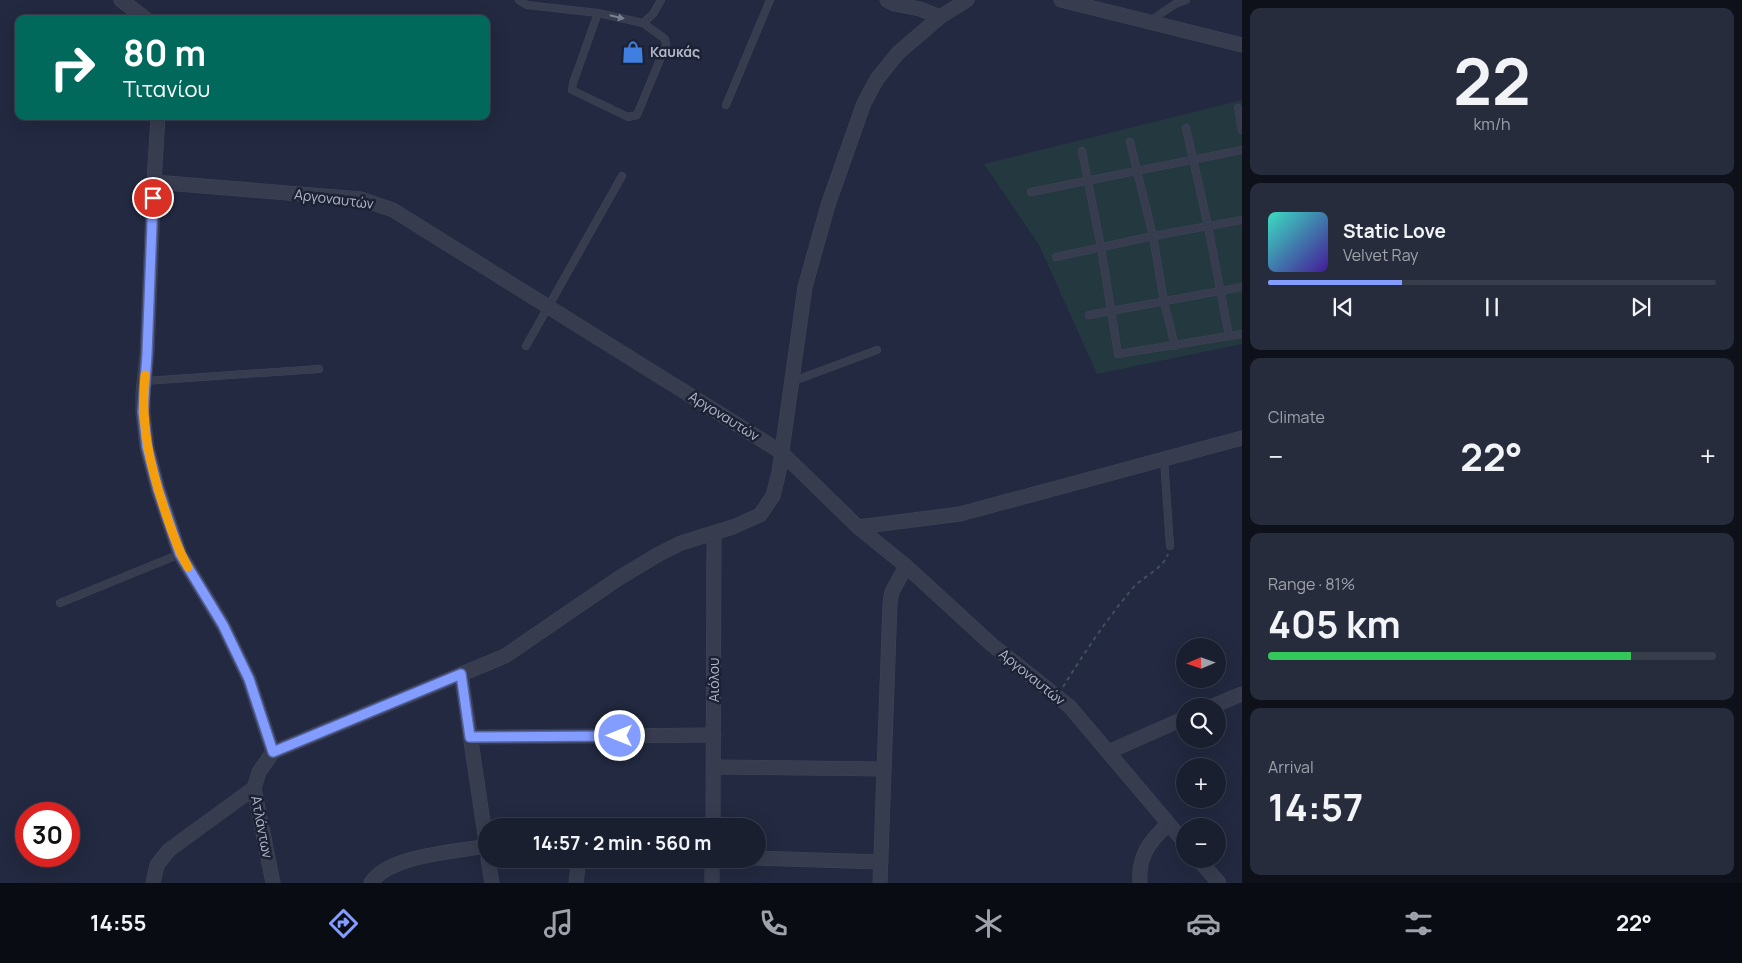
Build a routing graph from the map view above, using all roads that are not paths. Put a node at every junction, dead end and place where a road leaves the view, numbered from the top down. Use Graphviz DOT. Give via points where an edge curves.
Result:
graph roads {
  1 [pos="121,0"];
  2 [pos="518,0"];
  3 [pos="661,0"];
  4 [pos="770,0"];
  5 [pos="886,0"];
  6 [pos="967,0"];
  7 [pos="1061,0"];
  8 [pos="1186,0"];
  9 [pos="598,13"];
  10 [pos="141,15"];
  11 [pos="940,17"];
  12 [pos="1149,22"];
  13 [pos="643,23"];
  14 [pos="1242,45"];
  15 [pos="726,105"];
  16 [pos="1238,108"];
  17 [pos="158,120"];
  18 [pos="1186,128"];
  19 [pos="1242,130"];
  20 [pos="1130,142"];
  21 [pos="1242,150"];
  22 [pos="1082,151"];
  23 [pos="1194,161"];
  24 [pos="1137,170"];
  25 [pos="622,176"];
  26 [pos="1088,179"];
  27 [pos="154,182"];
  28 [pos="1031,192"];
  29 [pos="1242,220"];
  30 [pos="1208,226"];
  31 [pos="1153,236"];
  32 [pos="1101,247"];
  33 [pos="1056,257"];
  34 [pos="1242,287"];
  35 [pos="1221,291"];
  36 [pos="1164,302"];
  37 [pos="547,308"];
  38 [pos="1111,311"];
  39 [pos="1089,315"];
  40 [pos="1242,334"];
  41 [pos="1229,336"];
  42 [pos="526,346"];
  43 [pos="1175,346"];
  44 [pos="877,350"];
  45 [pos="319,369"];
  46 [pos="144,381"];
  47 [pos="790,382"];
  48 [pos="1242,438"];
  49 [pos="782,452"];
  50 [pos="1164,458"];
  51 [pos="858,527"];
  52 [pos="714,533"];
  53 [pos="1170,546"];
  54 [pos="180,554"];
  55 [pos="906,566"];
  56 [pos="60,603"];
  57 [pos="461,674"];
  58 [pos="1242,694"];
  59 [pos="1226,701"];
  60 [pos="1176,722"];
  61 [pos="714,736"];
  62 [pos="470,737"];
  63 [pos="273,752"];
  64 [pos="1108,752"];
  65 [pos="714,767"];
  66 [pos="884,769"];
  67 [pos="254,788"];
  68 [pos="482,818"];
  69 [pos="713,818"];
  70 [pos="1168,824"];
  71 [pos="1176,833"];
  72 [pos="478,846"];
  73 [pos="766,858"];
  74 [pos="881,862"];
  75 [pos="490,868"];
  76 [pos="578,868"];
  77 [pos="712,868"];
  78 [pos="1206,868"];
  79 [pos="153,883"];
  80 [pos="273,883"];
  81 [pos="371,883"];
  82 [pos="492,883"];
  83 [pos="576,883"];
  84 [pos="712,883"];
  85 [pos="880,883"];
  86 [pos="1140,883"];
  87 [pos="1219,883"];
  1 -- 10 [label="street"];
  2 -- 9 [label="lane" via="527,5"];
  3 -- 13 [label="lane"];
  4 -- 15 [label="lane"];
  5 -- 11 [label="street"];
  6 -- 11 [label="street"];
  7 -- 12 [label="street"];
  8 -- 12 [label="lane"];
  9 -- 13 [label="lane, one-way"];
  9 -- 13 [label="lane" via="572,90 628,117 637,115 666,45 664,39"];
  11 -- 47 [label="street" via="889,63 864,103 812,259"];
  12 -- 14 [label="street"];
  16 -- 19 [label="lane"];
  17 -- 27 [label="street"];
  18 -- 23 [label="lane"];
  20 -- 24 [label="lane"];
  21 -- 23 [label="lane"];
  22 -- 26 [label="lane"];
  23 -- 24 [label="lane"];
  23 -- 30 [label="lane"];
  24 -- 26 [label="lane"];
  24 -- 31 [label="lane"];
  25 -- 37 [label="lane"];
  26 -- 28 [label="lane"];
  26 -- 32 [label="lane"];
  27 -- 37 [label="street, Αργοναυτών" via="372,201 405,216"];
  27 -- 46 [label="street"];
  29 -- 30 [label="lane"];
  30 -- 31 [label="lane"];
  30 -- 35 [label="lane"];
  31 -- 32 [label="lane"];
  31 -- 36 [label="lane"];
  32 -- 33 [label="lane"];
  32 -- 38 [label="lane"];
  34 -- 35 [label="lane"];
  35 -- 36 [label="lane"];
  35 -- 41 [label="lane"];
  36 -- 38 [label="lane"];
  36 -- 43 [label="lane"];
  37 -- 42 [label="lane"];
  37 -- 49 [label="street, Αργοναυτών"];
  38 -- 39 [label="lane"];
  38 -- 43 [label="lane" via="1118,354"];
  40 -- 41 [label="lane"];
  41 -- 43 [label="lane"];
  44 -- 47 [label="lane"];
  45 -- 46 [label="lane"];
  46 -- 54 [label="street" via="147,447"];
  47 -- 49 [label="street"];
  48 -- 50 [label="street"];
  49 -- 51 [label="street, Αργοναυτών"];
  49 -- 52 [label="street" via="776,488 764,511 749,521"];
  50 -- 51 [label="street" via="960,514"];
  50 -- 53 [label="lane"];
  51 -- 55 [label="street, Αργοναυτών"];
  52 -- 57 [label="street" via="680,543 659,554 505,656"];
  52 -- 61 [label="street, Αιόλου"];
  54 -- 56 [label="lane"];
  54 -- 63 [label="street" via="223,625 249,679"];
  55 -- 64 [label="street, Αργοναυτών" via="991,644 1077,714"];
  55 -- 66 [label="street" via="892,592 890,603"];
  57 -- 62 [label="street"];
  57 -- 63 [label="street"];
  58 -- 59 [label="street"];
  60 -- 64 [label="street"];
  61 -- 62 [label="street"];
  61 -- 65 [label="street, Αιόλου"];
  62 -- 68 [label="street"];
  63 -- 67 [label="street, Ατλάντων" via="259,772"];
  64 -- 70 [label="street, Αργοναυτών"];
  65 -- 66 [label="street"];
  65 -- 69 [label="street, Αιόλου"];
  66 -- 74 [label="street"];
  67 -- 79 [label="street" via="169,850 157,866"];
  67 -- 80 [label="street, Ατλάντων"];
  70 -- 71 [label="street, Αργοναυτών"];
  70 -- 86 [label="street" via="1143,852"];
  72 -- 81 [label="street" via="395,864 378,874"];
  73 -- 74 [label="street"];
  74 -- 85 [label="street"];
  75 -- 82 [label="street"];
  76 -- 83 [label="street"];
  77 -- 84 [label="street"];
  78 -- 87 [label="street"];
}
